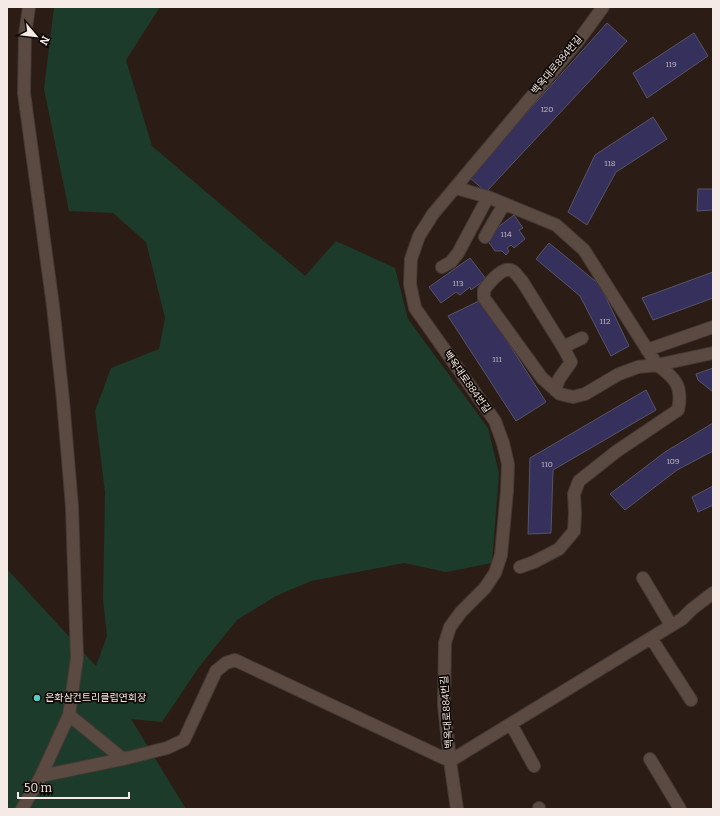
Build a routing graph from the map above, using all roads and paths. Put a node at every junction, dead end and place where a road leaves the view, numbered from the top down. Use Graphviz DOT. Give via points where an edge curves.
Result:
graph roads {
  1 [pos="29,7"];
  2 [pos="603,7"];
  3 [pos="456,188"];
  4 [pos="488,197"];
  5 [pos="504,204"];
  6 [pos="485,237"];
  7 [pos="442,267"];
  8 [pos="713,327"];
  9 [pos="582,338"];
  10 [pos="563,347"];
  11 [pos="647,350"];
  12 [pos="713,353"];
  13 [pos="658,365"];
  14 [pos="555,390"];
  15 [pos="520,567"];
  16 [pos="643,578"];
  17 [pos="713,593"];
  18 [pos="671,626"];
  19 [pos="651,638"];
  20 [pos="691,700"];
  21 [pos="69,715"];
  22 [pos="511,724"];
  23 [pos="123,759"];
  24 [pos="650,759"];
  25 [pos="450,761"];
  26 [pos="534,766"];
  27 [pos="41,776"];
  28 [pos="22,809"];
  29 [pos="457,809"];
  30 [pos="680,809"];
  1 -- 21 [label="street" via="25,35 24,93 53,306 72,507 77,658"];
  2 -- 3 [label="street, 백옥대로884번길" via="579,40"];
  3 -- 4 [label="street"];
  3 -- 25 [label="street, 백옥대로884번길" via="433,214 419,236 411,259 410,284 415,308 495,421 508,464 501,555 495,573 450,627 445,643 444,705"];
  4 -- 5 [label="street"];
  4 -- 7 [label="street" via="458,253 451,262"];
  5 -- 6 [label="street"];
  5 -- 11 [label="street" via="556,225 584,250"];
  8 -- 11 [label="street"];
  9 -- 10 [label="street"];
  10 -- 14 [label="street" via="571,362"];
  10 -- 14 [label="street" via="514,272 502,272 484,290 484,298 542,378"];
  11 -- 13 [label="street"];
  12 -- 13 [label="street"];
  13 -- 14 [label="street" via="638,367 619,374 586,394 573,396 560,394"];
  13 -- 15 [label="street" via="671,375 678,387 678,410 579,481 574,494 574,531 559,549"];
  16 -- 18 [label="street"];
  17 -- 18 [label="street"];
  18 -- 19 [label="street"];
  19 -- 20 [label="street"];
  19 -- 22 [label="street"];
  21 -- 23 [label="street"];
  21 -- 27 [label="street"];
  22 -- 25 [label="street"];
  22 -- 26 [label="street"];
  23 -- 25 [label="street" via="167,748 184,740 216,671 235,660"];
  23 -- 27 [label="street"];
  24 -- 30 [label="street"];
  25 -- 29 [label="street, 백옥대로884번길"];
  27 -- 28 [label="street"];
}
